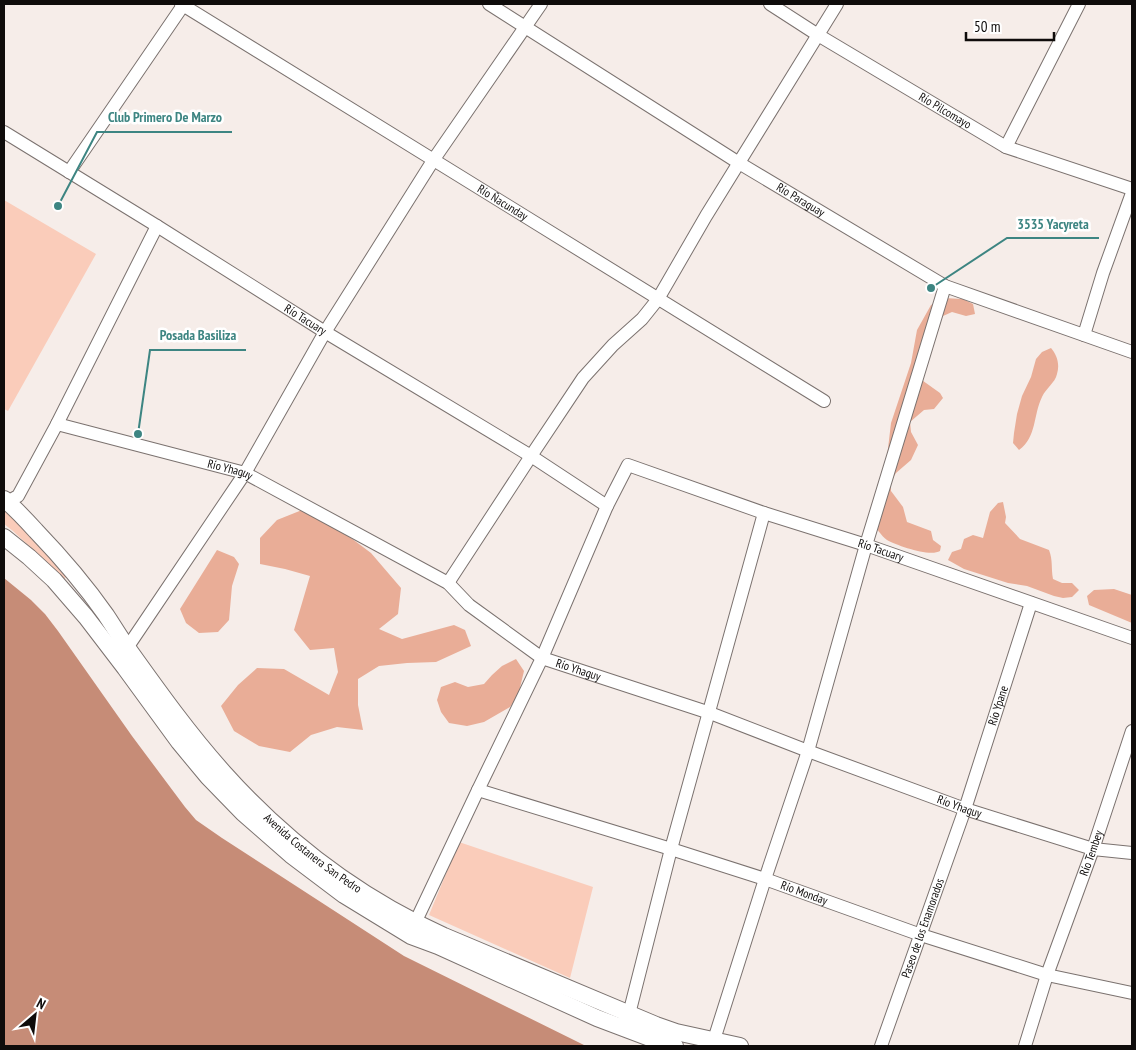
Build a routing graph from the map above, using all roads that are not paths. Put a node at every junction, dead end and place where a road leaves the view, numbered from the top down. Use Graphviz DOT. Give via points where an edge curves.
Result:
graph roads {
  1 [pos="183,4"];
  2 [pos="489,4"];
  3 [pos="541,4"];
  4 [pos="770,4"];
  5 [pos="838,4"];
  6 [pos="1079,4"];
  7 [pos="525,27"];
  8 [pos="818,35"];
  9 [pos="4,132"];
  10 [pos="1006,147"];
  11 [pos="434,159"];
  12 [pos="740,163"];
  13 [pos="69,172"];
  14 [pos="1132,191"];
  15 [pos="157,226"];
  16 [pos="945,286"];
  17 [pos="658,299"];
  18 [pos="325,332"];
  19 [pos="1084,335"];
  20 [pos="1132,352"];
  21 [pos="824,401"];
  22 [pos="57,424"];
  23 [pos="531,456"];
  24 [pos="246,473"];
  25 [pos="6,501"];
  26 [pos="607,506"];
  27 [pos="764,513"];
  28 [pos="4,537"];
  29 [pos="866,545"];
  30 [pos="448,584"];
  31 [pos="1031,603"];
  32 [pos="1132,638"];
  33 [pos="127,648"];
  34 [pos="542,658"];
  35 [pos="710,713"];
  36 [pos="1132,731"];
  37 [pos="808,751"];
  38 [pos="478,790"];
  39 [pos="965,809"];
  40 [pos="671,849"];
  41 [pos="1093,849"];
  42 [pos="1132,853"];
  43 [pos="765,879"];
  44 [pos="415,923"];
  45 [pos="921,935"];
  46 [pos="1047,975"];
  47 [pos="1132,993"];
  48 [pos="625,1021"];
  49 [pos="713,1044"];
  50 [pos="675,1046"];
  51 [pos="740,1046"];
  52 [pos="880,1046"];
  53 [pos="1025,1046"];
  1 -- 11 [label="street, Río Ñacunday"];
  1 -- 13 [label="street"];
  2 -- 7 [label="street, Río Paraguay"];
  3 -- 7 [label="street"];
  4 -- 8 [label="street, Río Pilcomayo"];
  5 -- 8 [label="street"];
  6 -- 10 [label="street"];
  7 -- 11 [label="street"];
  7 -- 12 [label="street, Río Paraguay"];
  8 -- 10 [label="street, Río Pilcomayo"];
  8 -- 12 [label="street"];
  9 -- 13 [label="street, Río Tacuary"];
  10 -- 14 [label="street, Río Pilcomayo"];
  11 -- 17 [label="street, Río Ñacunday"];
  11 -- 18 [label="street"];
  12 -- 16 [label="street, Río Paraguay"];
  12 -- 17 [label="street"];
  13 -- 15 [label="street, Río Tacuary"];
  14 -- 19 [label="street"];
  15 -- 18 [label="street, Río Tacuary"];
  15 -- 22 [label="street"];
  16 -- 19 [label="street, Río Paraguay"];
  16 -- 29 [label="street"];
  17 -- 21 [label="street, Río Ñacunday"];
  17 -- 23 [label="street" via="583,378"];
  18 -- 23 [label="street, Río Tacuary"];
  18 -- 24 [label="street"];
  19 -- 20 [label="street, Río Paraguay"];
  22 -- 24 [label="street, Río Yhaguy"];
  22 -- 25 [label="street" via="18,496"];
  23 -- 26 [label="street, Río Tacuary"];
  23 -- 30 [label="street"];
  24 -- 30 [label="street, Río Yhaguy"];
  24 -- 33 [label="street"];
  25 -- 33 [label="main road, Avenida Costanera San Pedro" via="62,559 106,615"];
  26 -- 27 [label="street, Río Tacuary" via="628,465"];
  26 -- 34 [label="street"];
  27 -- 29 [label="street, Río Tacuary"];
  27 -- 35 [label="street"];
  28 -- 48 [label="main road, Avenida Costanera San Pedro" via="54,580 86,617 208,777 243,813 291,854 344,895 410,936 588,1014"];
  29 -- 31 [label="street, Río Tacuary"];
  29 -- 37 [label="street"];
  30 -- 34 [label="street, Río Yhaguy" via="469,605"];
  31 -- 32 [label="street, Río Tacuary"];
  31 -- 39 [label="street, Río Ypane"];
  33 -- 44 [label="main road, Avenida Costanera San Pedro" via="193,737 270,820 336,874"];
  34 -- 35 [label="street, Río Yhaguy"];
  34 -- 38 [label="street"];
  35 -- 37 [label="street, Río Yhaguy"];
  35 -- 40 [label="street"];
  36 -- 41 [label="street, Río Tembey"];
  37 -- 39 [label="street, Río Yhaguy"];
  37 -- 43 [label="street"];
  38 -- 40 [label="street, Río Monday"];
  38 -- 44 [label="street"];
  39 -- 41 [label="street, Río Yhaguy"];
  39 -- 45 [label="street, Paseo de los Enamorados"];
  40 -- 43 [label="street, Río Monday"];
  40 -- 48 [label="street"];
  41 -- 42 [label="street, Río Yhaguy"];
  41 -- 46 [label="street, Río Tembey"];
  43 -- 45 [label="street, Río Monday"];
  43 -- 49 [label="street"];
  44 -- 48 [label="main road, Avenida Costanera San Pedro"];
  45 -- 46 [label="street, Río Monday"];
  45 -- 52 [label="street, Paseo de los Enamorados"];
  46 -- 47 [label="street, Río Monday"];
  46 -- 53 [label="street, Río Tembey"];
  48 -- 49 [label="main road, Avenida Costanera San Pedro"];
  48 -- 50 [label="main road, Avenida Costanera San Pedro" via="662,1044"];
  49 -- 51 [label="main road, Avenida Costanera San Pedro"];
}
